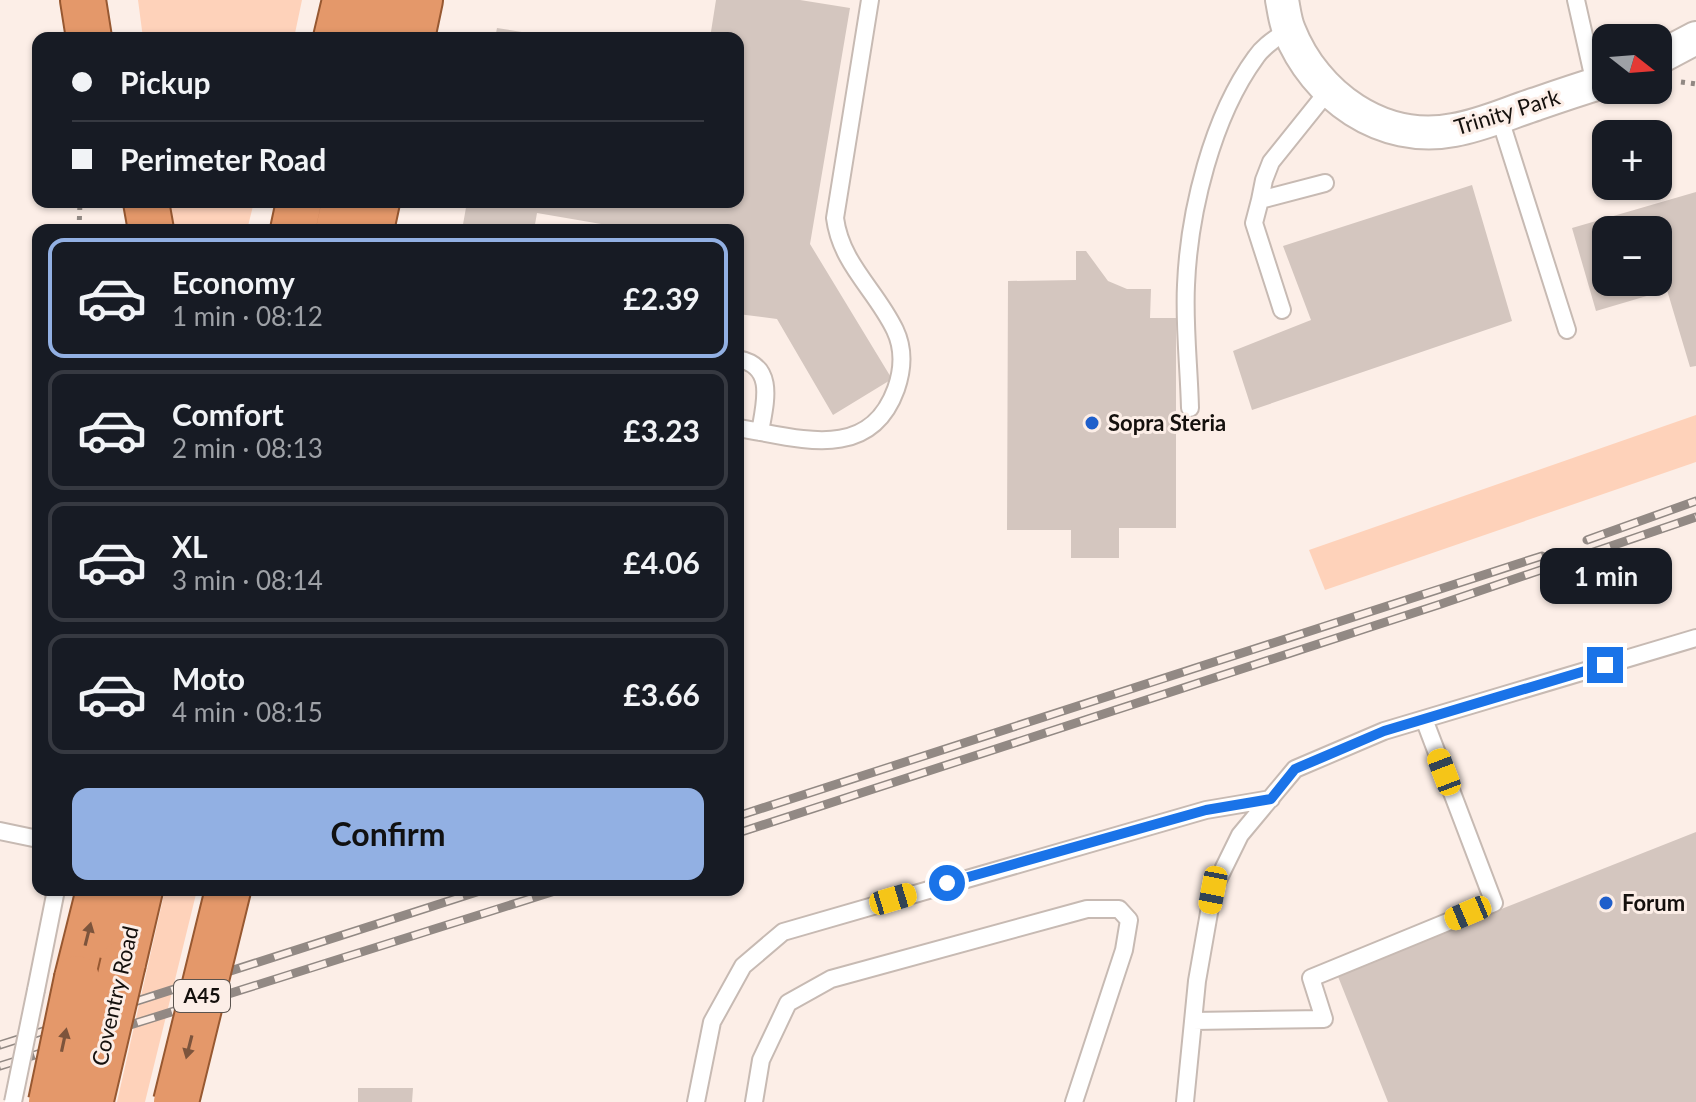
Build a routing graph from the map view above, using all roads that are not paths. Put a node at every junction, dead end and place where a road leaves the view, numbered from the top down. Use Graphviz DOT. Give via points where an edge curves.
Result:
graph roads {
  1 [pos="83,0"];
  2 [pos="112,0"];
  3 [pos="345,0"];
  4 [pos="388,0"];
  5 [pos="420,0"];
  6 [pos="870,0"];
  7 [pos="1576,0"];
  8 [pos="1285,15"];
  9 [pos="88,32"];
  10 [pos="117,32"];
  11 [pos="337,32"];
  12 [pos="381,32"];
  13 [pos="415,32"];
  14 [pos="1696,38"];
  15 [pos="1672,51"];
  16 [pos="1592,55"];
  17 [pos="1696,60"];
  18 [pos="1672,65"];
  19 [pos="1592,85"];
  20 [pos="1328,91"];
  21 [pos="1500,119"];
  22 [pos="1325,183"];
  23 [pos="1260,200"];
  24 [pos="1282,310"];
  25 [pos="1567,330"];
  26 [pos="744,361"];
  27 [pos="1190,408"];
  28 [pos="744,429"];
  29 [pos="760,432"];
  30 [pos="1696,638"];
  31 [pos="1424,719"];
  32 [pos="1271,799"];
  33 [pos="0,831"];
  34 [pos="32,838"];
  35 [pos="56,896"];
  36 [pos="96,896"];
  37 [pos="139,896"];
  38 [pos="227,896"];
  39 [pos="57,984"];
  40 [pos="1193,1021"];
  41 [pos="77,1101"];
  42 [pos="13,1102"];
  43 [pos="176,1102"];
  44 [pos="696,1102"];
  45 [pos="754,1102"];
  46 [pos="1074,1102"];
  47 [pos="1185,1102"];
  1 -- 9 [label="highway"];
  2 -- 10 [label="highway"];
  3 -- 11 [label="highway"];
  4 -- 12 [label="highway"];
  5 -- 13 [label="highway"];
  6 -- 29 [label="lane" via="835,218 847,260 895,330 901,373 886,409 855,435 823,442"];
  7 -- 16 [label="lane"];
  8 -- 20 [label="street, Trinity Park" via="1304,58"];
  8 -- 27 [label="lane" via="1225,112 1197,195 1186,284"];
  14 -- 15 [label="street"];
  17 -- 18 [label="street"];
  19 -- 21 [label="street, Trinity Park"];
  20 -- 21 [label="street, Trinity Park" via="1371,121 1396,129 1451,131"];
  20 -- 23 [label="lane" via="1271,162"];
  21 -- 25 [label="lane"];
  22 -- 23 [label="lane"];
  23 -- 24 [label="lane" via="1254,223"];
  26 -- 29 [label="lane" via="764,375 767,395"];
  28 -- 29 [label="lane"];
  30 -- 31 [label="lane"];
  31 -- 32 [label="lane" via="1295,769"];
  31 -- 40 [label="lane" via="1494,903 1311,978 1324,1019"];
  32 -- 40 [label="lane" via="1240,835 1213,890"];
  32 -- 44 [label="lane" via="1206,810 783,932 743,966 712,1022"];
  33 -- 34 [label="lane"];
  35 -- 39 [label="lane"];
  39 -- 36 [label="highway, one-way"];
  37 -- 41 [label="highway, Coventry Road, bridge" via="123,963"];
  38 -- 43 [label="highway, A45, one-way, bridge"];
  41 -- 39 [label="highway, one-way, bridge"];
  39 -- 42 [label="lane, bridge"];
  40 -- 47 [label="lane"];
  45 -- 46 [label="lane" via="761,1060 788,1003 831,979 1087,909 1119,909 1129,920 1124,950"];
}
